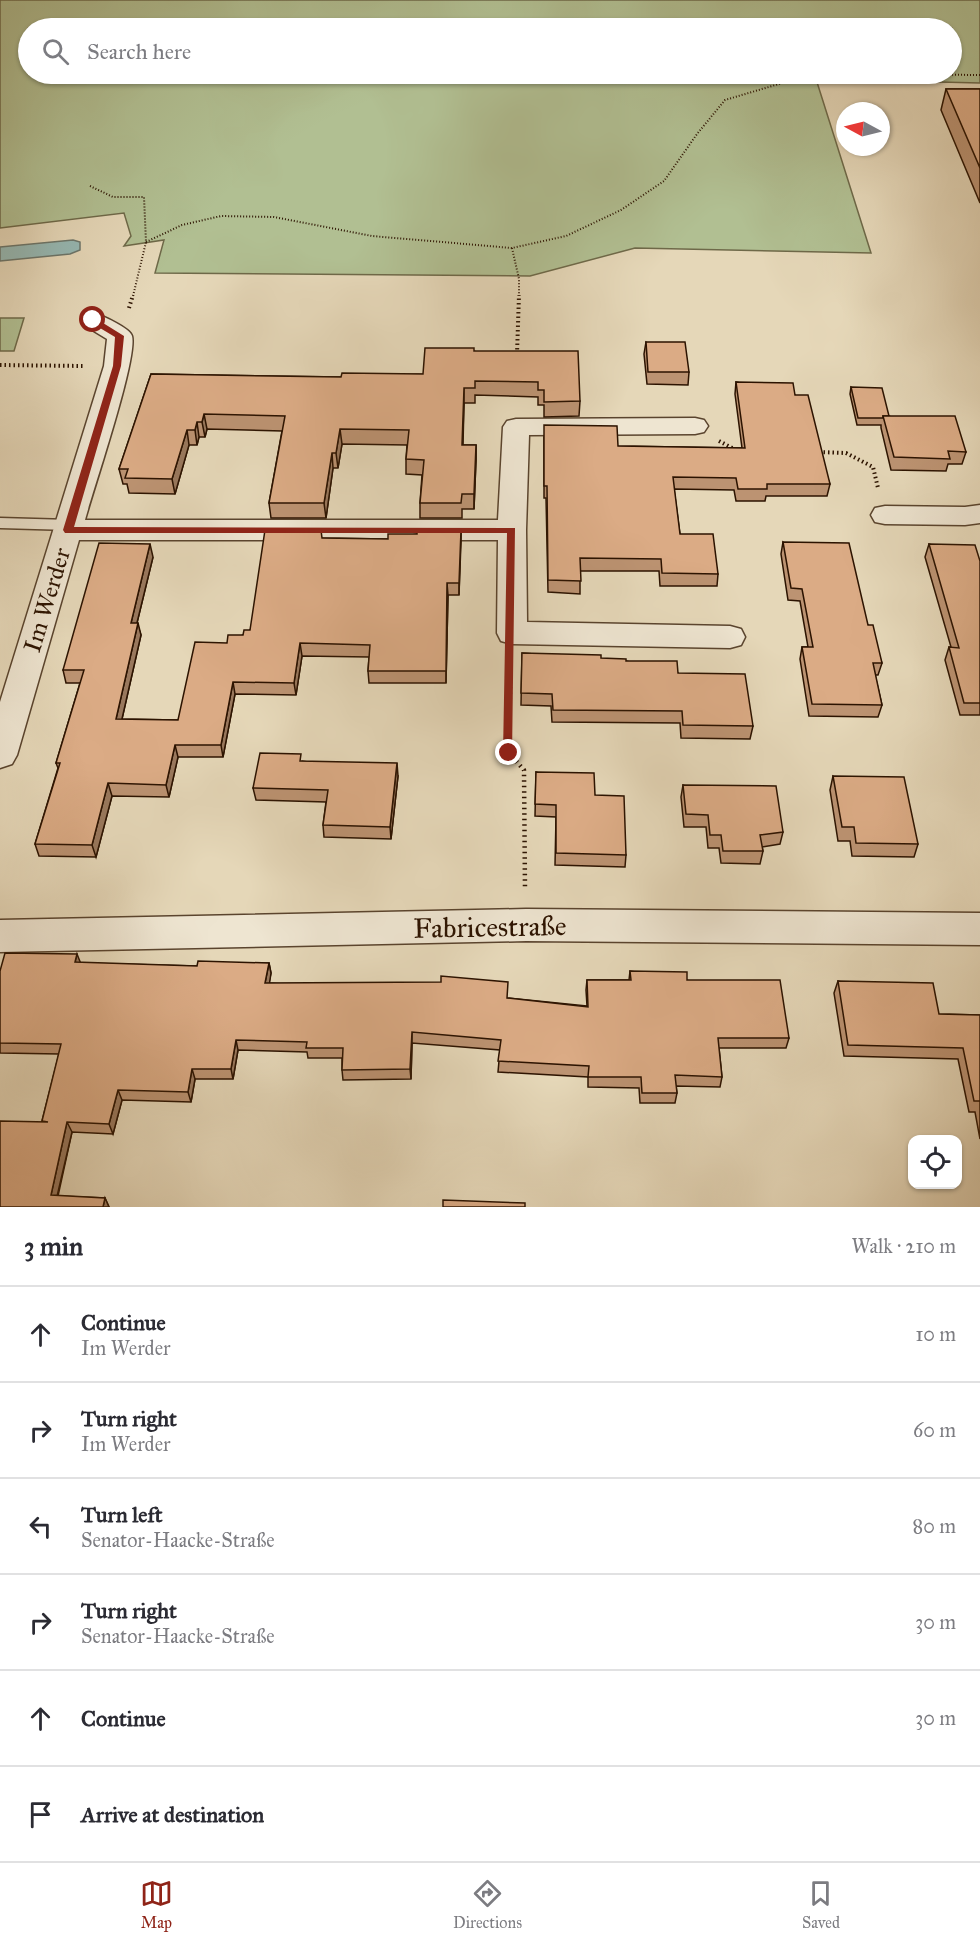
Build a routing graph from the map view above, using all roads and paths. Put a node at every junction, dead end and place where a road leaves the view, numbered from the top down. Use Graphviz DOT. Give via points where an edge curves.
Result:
graph roads {
  1 [pos="962,75"];
  2 [pos="980,75"];
  3 [pos="779,84"];
  4 [pos="90,186"];
  5 [pos="146,242"];
  6 [pos="512,248"];
  7 [pos="93,320"];
  8 [pos="120,336"];
  9 [pos="517,358"];
  10 [pos="0,365"];
  11 [pos="117,366"];
  12 [pos="695,426"];
  13 [pos="735,450"];
  14 [pos="813,452"];
  15 [pos="980,513"];
  16 [pos="885,515"];
  17 [pos="0,523"];
  18 [pos="69,527"];
  19 [pos="512,530"];
  20 [pos="512,633"];
  21 [pos="730,636"];
  22 [pos="0,755"];
  23 [pos="526,925"];
  24 [pos="980,929"];
  25 [pos="0,936"];
  1 -- 2 [label="path"];
  3 -- 6 [label="path" via="725,100 664,181 621,210 566,236"];
  4 -- 5 [label="path" via="113,197 144,197"];
  5 -- 6 [label="path" via="182,225 221,216 274,217 372,236"];
  5 -- 8 [label="path"];
  6 -- 9 [label="path" via="519,279"];
  7 -- 8 [label="street"];
  8 -- 11 [label="street, Im Werder"];
  10 -- 11 [label="path"];
  11 -- 18 [label="street, Im Werder"];
  12 -- 13 [label="path"];
  12 -- 19 [label="street" via="516,427"];
  14 -- 16 [label="path" via="846,453 873,467"];
  15 -- 16 [label="street"];
  17 -- 18 [label="lane"];
  18 -- 19 [label="street"];
  18 -- 22 [label="street, Im Werder"];
  19 -- 20 [label="street"];
  20 -- 21 [label="street"];
  20 -- 23 [label="path" via="509,753 524,770"];
  23 -- 24 [label="street, Fabricestraße"];
  23 -- 25 [label="street, Fabricestraße"];
}
